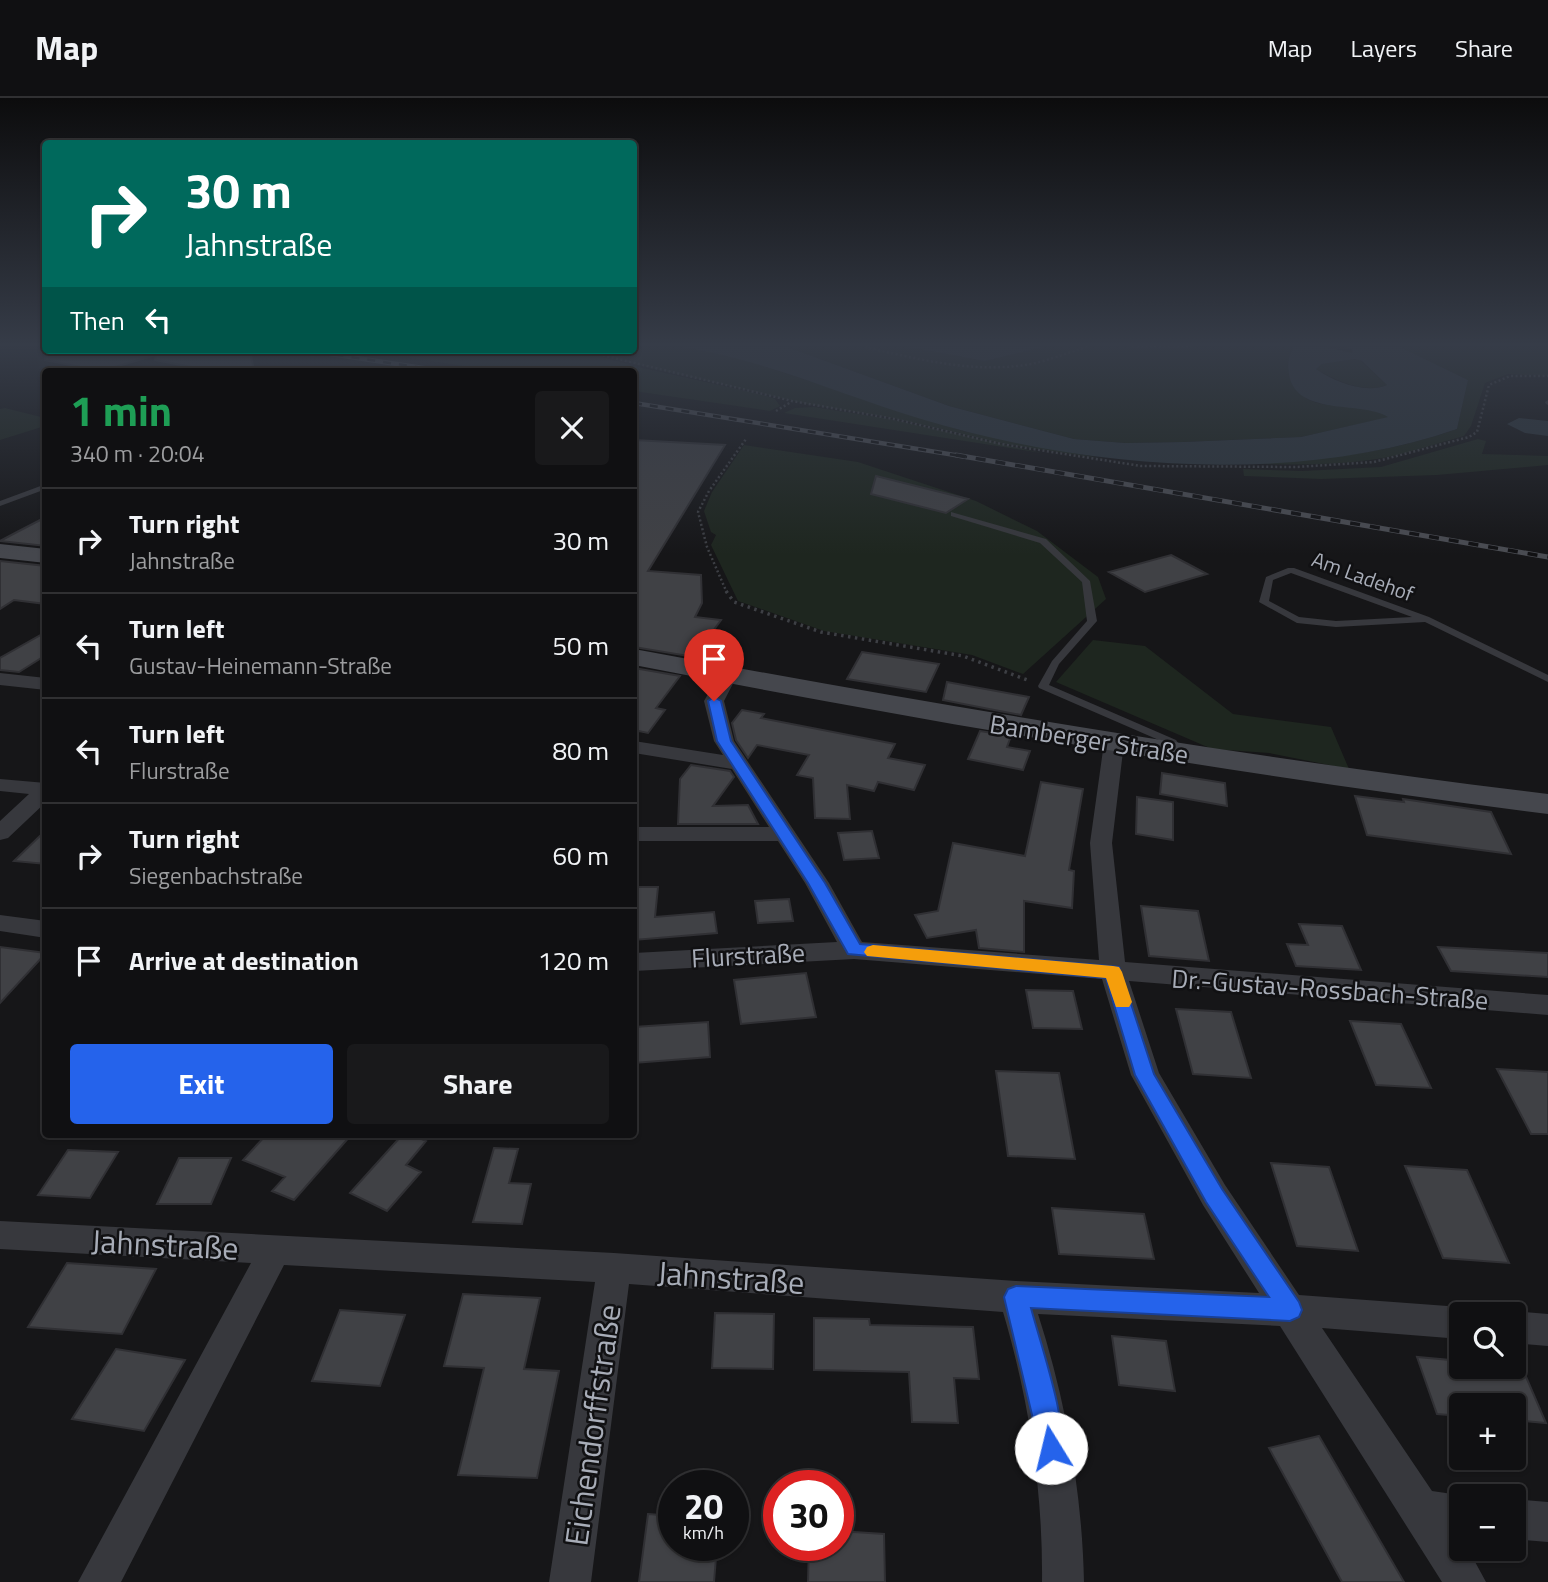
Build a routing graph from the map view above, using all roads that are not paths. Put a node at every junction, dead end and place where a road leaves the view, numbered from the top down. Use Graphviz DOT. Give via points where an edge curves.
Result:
graph roads {
  1 [pos="42,488"];
  2 [pos="0,504"];
  3 [pos="954,514"];
  4 [pos="0,551"];
  5 [pos="42,556"];
  6 [pos="1426,620"];
  7 [pos="637,658"];
  8 [pos="729,674"];
  9 [pos="0,679"];
  10 [pos="1548,679"];
  11 [pos="42,684"];
  12 [pos="1114,743"];
  13 [pos="637,748"];
  14 [pos="1179,754"];
  15 [pos="737,764"];
  16 [pos="0,785"];
  17 [pos="42,790"];
  18 [pos="42,794"];
  19 [pos="1548,804"];
  20 [pos="0,832"];
  21 [pos="637,834"];
  22 [pos="783,834"];
  23 [pos="0,923"];
  24 [pos="42,929"];
  25 [pos="854,950"];
  26 [pos="637,962"];
  27 [pos="1113,972"];
  28 [pos="1548,1005"];
  29 [pos="0,1235"];
  30 [pos="275,1250"];
  31 [pos="614,1268"];
  32 [pos="1016,1297"];
  33 [pos="1290,1310"];
  34 [pos="1449,1322"];
  35 [pos="1526,1329"];
  36 [pos="1548,1330"];
  37 [pos="1421,1510"];
  38 [pos="1449,1513"];
  39 [pos="1526,1520"];
  40 [pos="1548,1522"];
  41 [pos="99,1582"];
  42 [pos="570,1582"];
  43 [pos="1063,1582"];
  44 [pos="1465,1582"];
  1 -- 2 [label="lane"];
  3 -- 14 [label="lane" via="1043,541 1086,581 1092,621 1055,663 1044,686 1172,742"];
  4 -- 5 [label="street"];
  6 -- 6 [label="lane, Am Ladehof" via="1336,624 1297,620 1264,602 1269,579 1291,570"];
  6 -- 10 [label="lane, Am Ladehof"];
  7 -- 8 [label="street, Bamberger Straße"];
  8 -- 12 [label="street, Bamberger Straße"];
  8 -- 15 [label="street" via="714,701 724,741"];
  9 -- 11 [label="street"];
  12 -- 14 [label="street, Bamberger Straße"];
  12 -- 27 [label="street" via="1101,843"];
  13 -- 15 [label="street"];
  14 -- 19 [label="street, Bamberger Straße"];
  15 -- 22 [label="street"];
  16 -- 17 [label="street"];
  18 -- 20 [label="street"];
  21 -- 22 [label="street"];
  22 -- 25 [label="street"];
  23 -- 24 [label="street"];
  25 -- 26 [label="street, Flurstraße"];
  25 -- 27 [label="street, Flurstraße"];
  27 -- 28 [label="street, Dr.-Gustav-Rossbach-Straße"];
  27 -- 33 [label="street" via="1145,1075 1214,1195"];
  29 -- 30 [label="street, Jahnstraße"];
  30 -- 31 [label="street, Jahnstraße"];
  30 -- 41 [label="street"];
  31 -- 32 [label="street, Jahnstraße"];
  31 -- 42 [label="street, Eichendorffstraße"];
  32 -- 33 [label="street, Jahnstraße"];
  32 -- 43 [label="street" via="1048,1422 1064,1550"];
  33 -- 34 [label="street, Jahnstraße"];
  33 -- 37 [label="street"];
  35 -- 36 [label="street"];
  37 -- 38 [label="street"];
  37 -- 44 [label="street"];
  39 -- 40 [label="street"];
}
